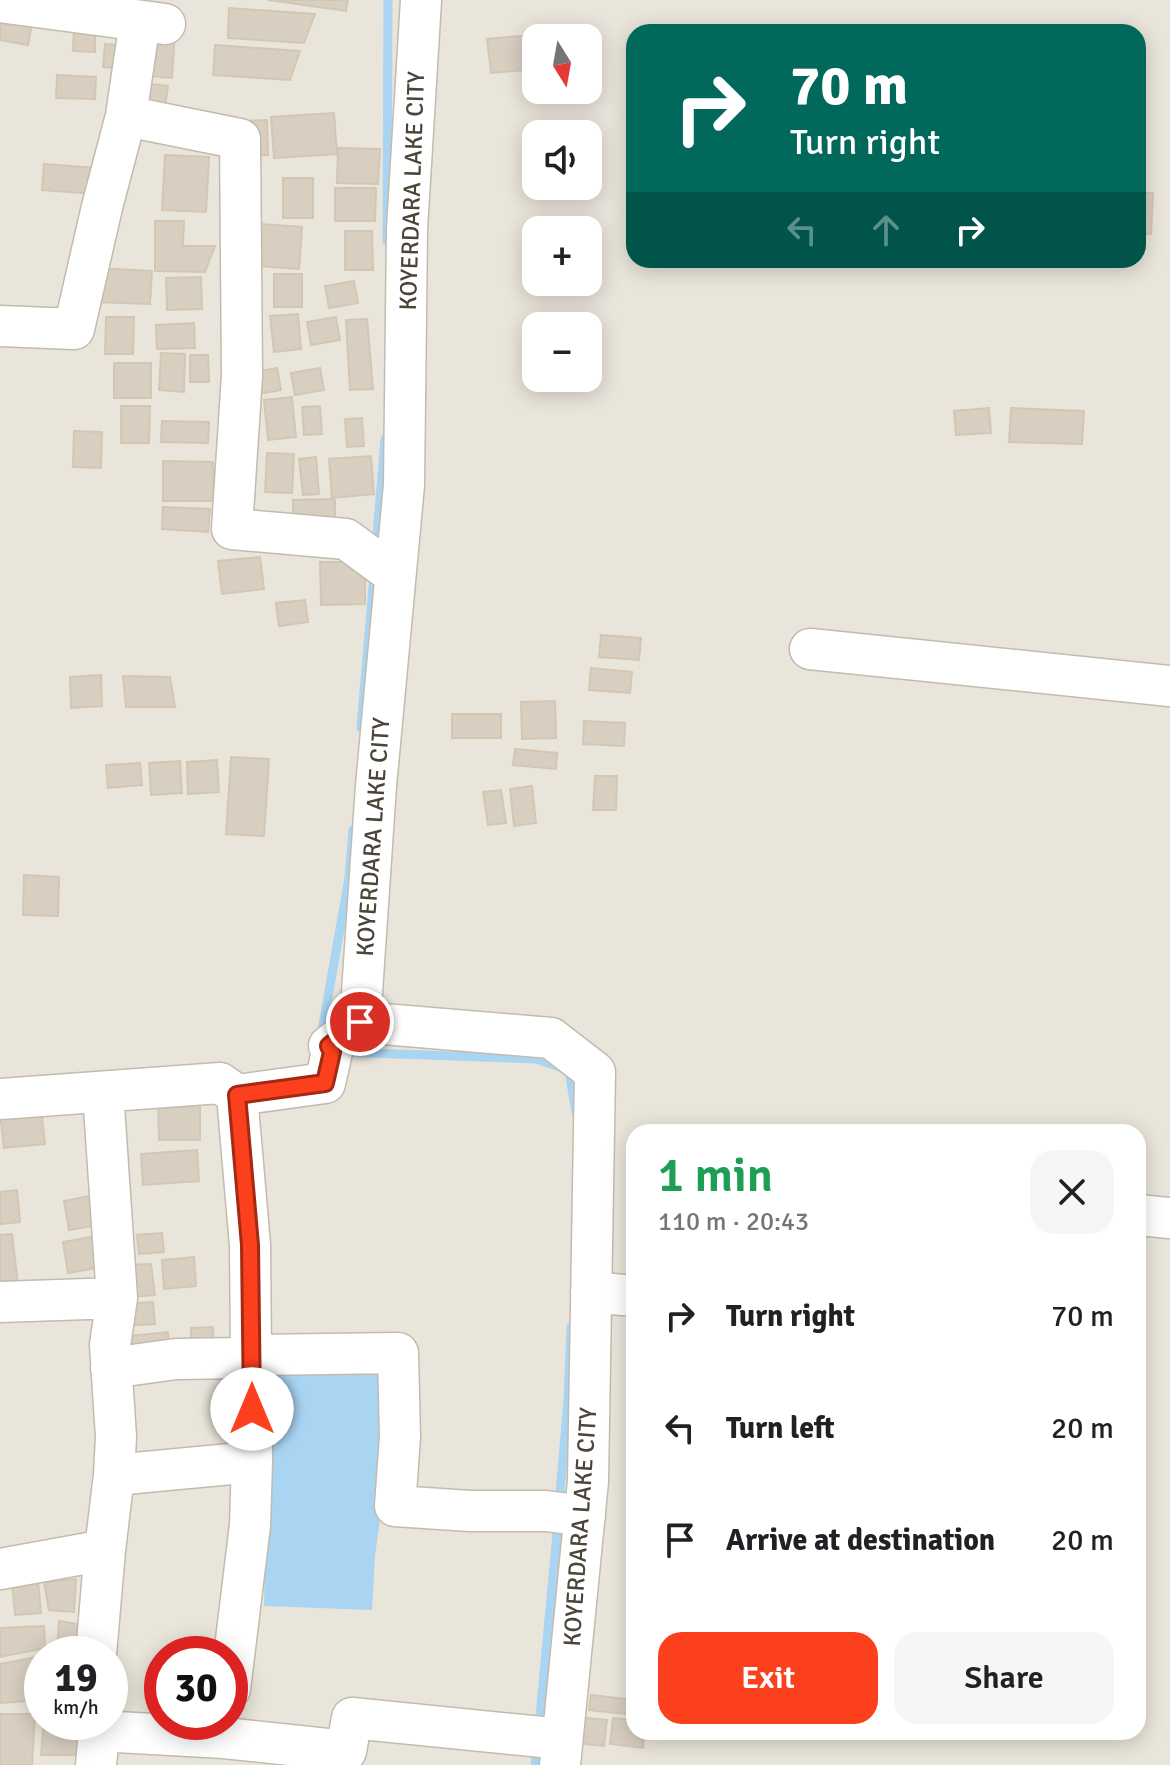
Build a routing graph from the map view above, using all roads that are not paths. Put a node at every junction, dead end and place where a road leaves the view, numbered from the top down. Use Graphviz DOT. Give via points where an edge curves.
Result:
graph roads {
  1 [pos="421,0"];
  2 [pos="0,2"];
  3 [pos="126,116"];
  4 [pos="0,326"];
  5 [pos="395,575"];
  6 [pos="810,649"];
  7 [pos="1170,686"];
  8 [pos="360,1022"];
  9 [pos="103,1092"];
  10 [pos="237,1095"];
  11 [pos="0,1099"];
  12 [pos="1146,1216"];
  13 [pos="1170,1218"];
  14 [pos="591,1292"];
  15 [pos="626,1295"];
  16 [pos="117,1298"];
  17 [pos="0,1302"];
  18 [pos="252,1355"];
  19 [pos="111,1368"];
  20 [pos="252,1462"];
  21 [pos="114,1475"];
  22 [pos="585,1516"];
  23 [pos="105,1550"];
  24 [pos="0,1569"];
  25 [pos="98,1636"];
  26 [pos="236,1636"];
  27 [pos="128,1740"];
  28 [pos="224,1742"];
  29 [pos="561,1752"];
  1 -- 5 [label="street, KOYERDARA LAKE CITY" via="407,229 404,485"];
  2 -- 3 [label="street" via="152,23"];
  3 -- 4 [label="street" via="74,329"];
  3 -- 5 [label="street" via="240,139 242,375 232,529 346,539"];
  5 -- 8 [label="street, KOYERDARA LAKE CITY"];
  6 -- 7 [label="street"];
  8 -- 10 [label="street" via="329,1046 325,1083"];
  8 -- 14 [label="street, KOYERDARA LAKE CITY" via="551,1038 595,1072"];
  9 -- 10 [label="street" via="220,1083"];
  9 -- 11 [label="street"];
  9 -- 16 [label="street"];
  10 -- 18 [label="street" via="250,1245"];
  12 -- 13 [label="street"];
  14 -- 15 [label="street"];
  14 -- 22 [label="street, KOYERDARA LAKE CITY"];
  16 -- 17 [label="street"];
  16 -- 19 [label="street"];
  18 -- 19 [label="street"];
  18 -- 20 [label="street"];
  18 -- 22 [label="street" via="398,1353 395,1506"];
  19 -- 21 [label="street"];
  20 -- 21 [label="street"];
  20 -- 26 [label="street"];
  21 -- 23 [label="street"];
  22 -- 29 [label="street, KOYERDARA LAKE CITY"];
  23 -- 24 [label="street"];
  23 -- 25 [label="street"];
  27 -- 28 [label="street"];
  28 -- 29 [label="street" via="346,1751 352,1718"];
}
